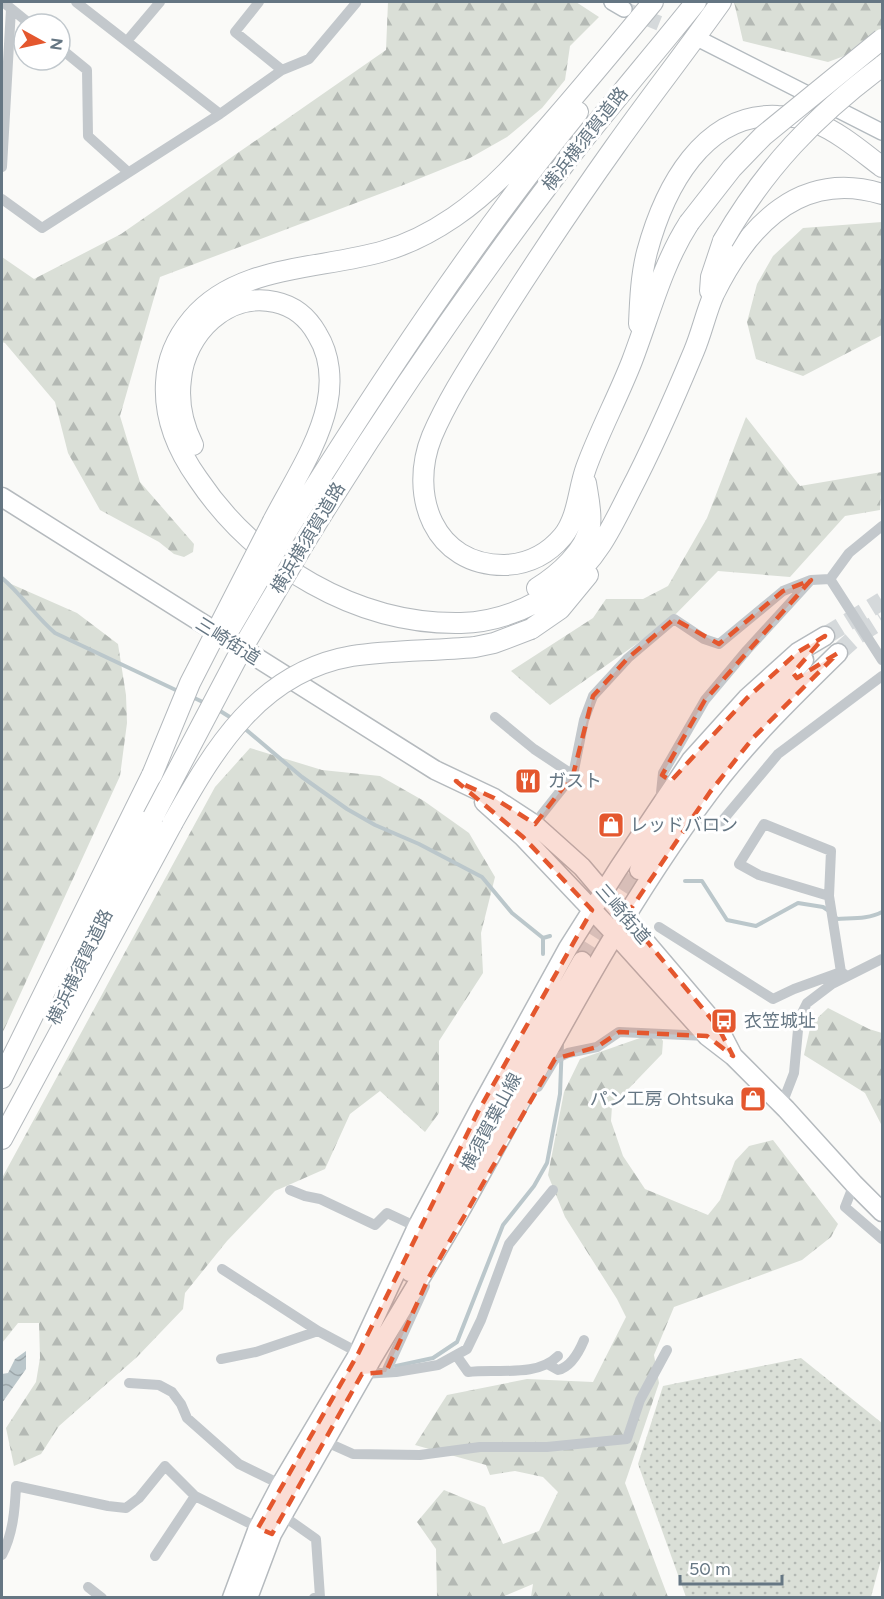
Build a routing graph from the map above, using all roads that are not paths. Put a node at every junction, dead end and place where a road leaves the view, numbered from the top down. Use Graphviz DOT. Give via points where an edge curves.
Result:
graph roads {
  1 [pos="76,2"];
  2 [pos="160,2"];
  3 [pos="259,2"];
  4 [pos="355,2"];
  5 [pos="653,2"];
  6 [pos="669,2"];
  7 [pos="696,2"];
  8 [pos="721,2"];
  9 [pos="7,5"];
  10 [pos="882,39"];
  11 [pos="701,40"];
  12 [pos="127,41"];
  13 [pos="72,58"];
  14 [pos="882,66"];
  15 [pos="282,70"];
  16 [pos="220,114"];
  17 [pos="882,132"];
  18 [pos="2,167"];
  19 [pos="882,167"];
  20 [pos="128,172"];
  21 [pos="882,194"];
  22 [pos="2,199"];
  23 [pos="708,309"];
  24 [pos="632,362"];
  25 [pos="644,463"];
  26 [pos="586,469"];
  27 [pos="2,497"];
  28 [pos="280,526"];
  29 [pos="882,526"];
  30 [pos="830,579"];
  31 [pos="811,580"];
  32 [pos="882,660"];
  33 [pos="882,676"];
  34 [pos="774,693"];
  35 [pos="495,717"];
  36 [pos="573,775"];
  37 [pos="660,805"];
  38 [pos="692,816"];
  39 [pos="529,830"];
  40 [pos="639,870"];
  41 [pos="604,891"];
  42 [pos="829,896"];
  43 [pos="592,910"];
  44 [pos="626,916"];
  45 [pos="659,927"];
  46 [pos="615,934"];
  47 [pos="882,959"];
  48 [pos="582,961"];
  49 [pos="844,974"];
  50 [pos="706,1036"];
  51 [pos="733,1056"];
  52 [pos="2,1078"];
  53 [pos="782,1104"];
  54 [pos="2,1126"];
  55 [pos="2,1139"];
  56 [pos="854,1184"];
  57 [pos="290,1190"];
  58 [pos="553,1190"];
  59 [pos="882,1199"];
  60 [pos="882,1212"];
  61 [pos="417,1227"];
  62 [pos="882,1239"];
  63 [pos="222,1269"];
  64 [pos="318,1331"];
  65 [pos="584,1340"];
  66 [pos="667,1350"];
  67 [pos="366,1355"];
  68 [pos="456,1355"];
  69 [pos="558,1356"];
  70 [pos="221,1359"];
  71 [pos="549,1365"];
  72 [pos="386,1372"];
  73 [pos="362,1374"];
  74 [pos="129,1383"];
  75 [pos="324,1441"];
  76 [pos="288,1488"];
  77 [pos="195,1496"];
  78 [pos="282,1515"];
  79 [pos="265,1531"];
  80 [pos="2,1555"];
  81 [pos="155,1556"];
  82 [pos="88,1587"];
  83 [pos="102,1598"];
  84 [pos="232,1598"];
  85 [pos="249,1598"];
  86 [pos="314,1598"];
  1 -- 12 [label="street"];
  2 -- 12 [label="street"];
  3 -- 15 [label="street" via="235,32"];
  4 -- 15 [label="street" via="309,59"];
  5 -- 25 [label="highway" via="536,142 491,189 456,216 395,248 265,276 233,287 211,301 185,327 176,345 165,395 176,439 192,471 245,535 275,560 329,592 417,620 490,620 547,597 587,565"];
  6 -- 28 [label="highway, 横浜横須賀道路" via="564,129"];
  7 -- 54 [label="highway, 横浜横須賀道路, bridge" via="562,166 470,292 370,438 305,542 239,654 153,817"];
  8 -- 26 [label="highway" via="588,184 493,329 435,428 426,451 422,485 426,509 448,543 477,561 512,564 541,556 565,533"];
  9 -- 18 [label="street"];
  10 -- 24 [label="highway, bridge" via="763,136 689,223 675,246"];
  11 -- 17 [label="street"];
  12 -- 16 [label="street"];
  13 -- 20 [label="street" via="87,70 88,136"];
  14 -- 23 [label="highway, bridge" via="820,117 783,154 750,196 723,241 711,277"];
  15 -- 16 [label="street"];
  16 -- 20 [label="street"];
  19 -- 24 [label="highway" via="825,127 790,116 744,119 710,138 676,180 656,224 646,254"];
  20 -- 22 [label="street" via="42,228"];
  21 -- 23 [label="highway" via="850,187 830,188 808,193 779,209 753,233"];
  23 -- 25 [label="highway" via="697,345"];
  24 -- 26 [label="highway"];
  25 -- 55 [label="highway, bridge" via="602,556 560,609 531,629 475,647 350,657 323,664 263,698 236,723 172,824"];
  26 -- 28 [label="highway" via="591,523 588,535 579,551 555,575 522,596 478,609 438,610 387,600 329,578 280,549 238,510 206,470 185,426 181,377 195,338 222,312 255,300 287,306 311,323 322,341 330,376 321,423"];
  27 -- 39 [label="main road, 三崎街道"];
  28 -- 52 [label="highway, 横浜横須賀道路, bridge" via="190,683 152,775"];
  29 -- 30 [label="street" via="849,554"];
  30 -- 31 [label="street"];
  30 -- 32 [label="street"];
  31 -- 36 [label="street" via="783,591 719,644 674,620 666,626 628,658 593,696"];
  31 -- 37 [label="street" via="705,700 663,773"];
  33 -- 38 [label="street" via="778,754 722,821 707,824"];
  34 -- 37 [label="main road" via="825,636 798,652 747,698 691,760"];
  34 -- 38 [label="main road" via="838,652 753,738"];
  34 -- 40 [label="main road" via="706,769"];
  35 -- 36 [label="street"];
  36 -- 39 [label="street"];
  37 -- 41 [label="main road"];
  38 -- 44 [label="main road"];
  39 -- 41 [label="main road, 三崎街道" via="582,867"];
  39 -- 43 [label="main road, 三崎街道"];
  41 -- 43 [label="main road"];
  41 -- 44 [label="main road, 三崎街道"];
  42 -- 42 [label="street" via="831,851 764,824 739,864"];
  42 -- 49 [label="street"];
  43 -- 46 [label="main road, 三崎街道"];
  43 -- 61 [label="main road"];
  44 -- 46 [label="main road"];
  44 -- 51 [label="main road, 三崎街道" via="718,1027"];
  45 -- 49 [label="street" via="773,999"];
  46 -- 50 [label="main road, 三崎街道"];
  46 -- 67 [label="main road" via="459,1212"];
  47 -- 49 [label="street"];
  48 -- 67 [label="main road, 横須賀葉山線"];
  49 -- 53 [label="street" via="807,1003 799,1019 794,1073"];
  50 -- 51 [label="main road, 三崎街道"];
  50 -- 72 [label="street" via="619,1032 597,1047 555,1059 429,1277"];
  51 -- 53 [label="main road, 三崎街道"];
  53 -- 56 [label="main road, 三崎街道"];
  56 -- 59 [label="main road, 三崎街道"];
  56 -- 60 [label="main road, 三崎街道"];
  56 -- 62 [label="street" via="845,1207"];
  57 -- 61 [label="street" via="320,1199 375,1225 387,1213"];
  58 -- 68 [label="street" via="509,1244 472,1339 467,1349"];
  61 -- 67 [label="main road"];
  63 -- 64 [label="street"];
  64 -- 67 [label="street"];
  64 -- 70 [label="street"];
  65 -- 71 [label="street" via="566,1367 558,1370"];
  66 -- 75 [label="street" via="640,1400 627,1439 547,1447 480,1446 420,1455 353,1454"];
  67 -- 73 [label="main road, 横須賀葉山線"];
  67 -- 76 [label="main road, 横須賀葉山線"];
  68 -- 71 [label="street" via="468,1372"];
  68 -- 72 [label="street" via="438,1365"];
  69 -- 71 [label="street"];
  72 -- 73 [label="street"];
  73 -- 75 [label="main road, 横須賀葉山線"];
  74 -- 76 [label="street" via="159,1385 172,1392 187,1418 239,1464"];
  75 -- 76 [label="main road, 横須賀葉山線"];
  76 -- 78 [label="main road, 横須賀葉山線"];
  76 -- 79 [label="main road, 横須賀葉山線"];
  77 -- 79 [label="street"];
  77 -- 80 [label="street" via="165,1466 126,1508 16,1486 15,1512"];
  77 -- 81 [label="street"];
  78 -- 79 [label="main road, 横須賀葉山線"];
  78 -- 86 [label="street" via="316,1539 320,1597"];
  79 -- 84 [label="main road, 横須賀葉山線"];
  79 -- 85 [label="main road, 横須賀葉山線"];
  82 -- 83 [label="street"];
}
